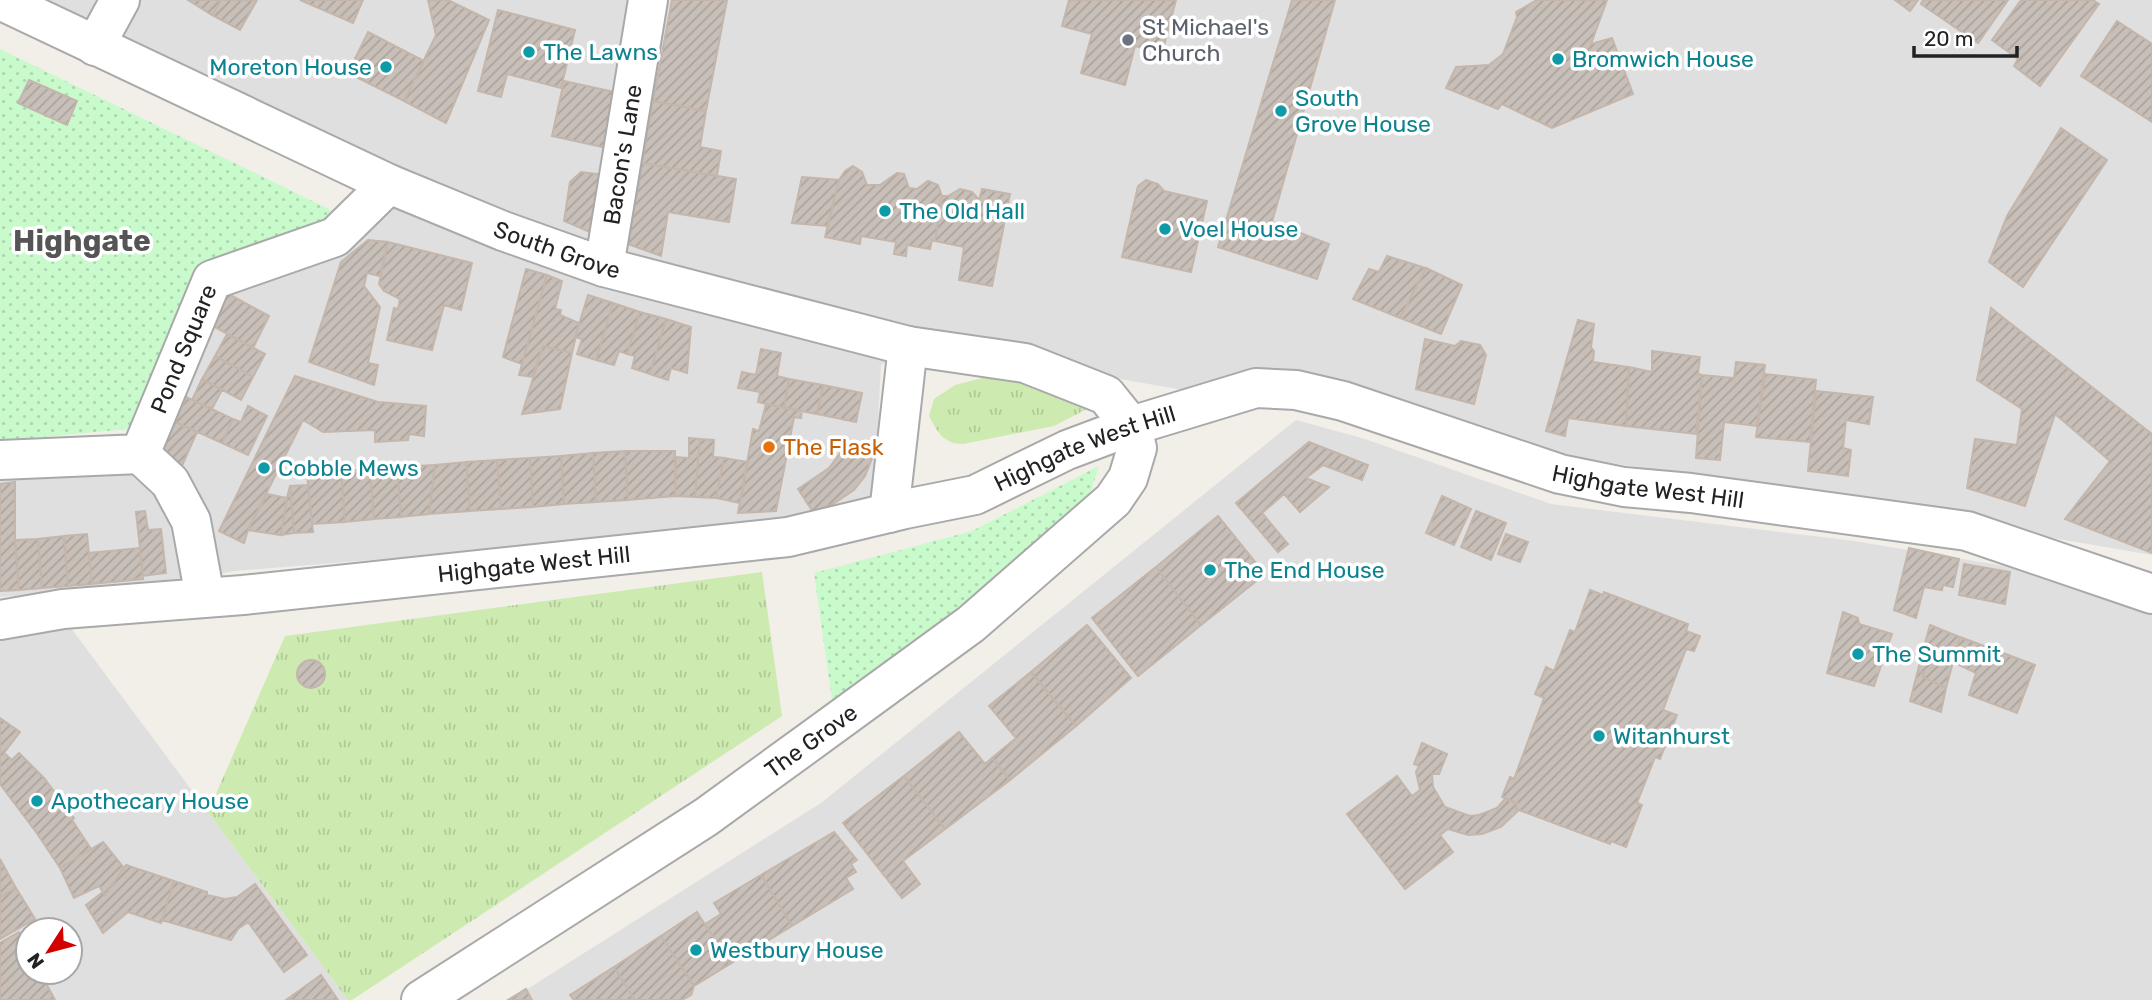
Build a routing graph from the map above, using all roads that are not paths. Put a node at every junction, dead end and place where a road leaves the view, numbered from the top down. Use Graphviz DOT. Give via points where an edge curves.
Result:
graph roads {
  1 [pos="120,0"];
  2 [pos="648,0"];
  3 [pos="0,1"];
  4 [pos="95,46"];
  5 [pos="389,184"];
  6 [pos="604,267"];
  7 [pos="908,346"];
  8 [pos="1131,426"];
  9 [pos="140,454"];
  10 [pos="0,460"];
  11 [pos="888,513"];
  12 [pos="2152,594"];
  13 [pos="205,597"];
  14 [pos="0,620"];
  15 [pos="432,997"];
  1 -- 4 [label="street"];
  2 -- 6 [label="street, Bacon's Lane"];
  3 -- 4 [label="street, South Grove"];
  4 -- 5 [label="street, South Grove"];
  5 -- 6 [label="street, South Grove"];
  5 -- 9 [label="street, Pond Square" via="335,237 212,281"];
  6 -- 7 [label="street, South Grove"];
  7 -- 8 [label="street, South Grove" via="1025,363 1105,395"];
  7 -- 11 [label="street"];
  8 -- 11 [label="street, Highgate West Hill" via="1067,450 975,495"];
  8 -- 12 [label="street, Highgate West Hill" via="1256,388 1296,390 1343,401 1560,474 1967,531"];
  8 -- 15 [label="street, The Grove" via="1136,455 1113,500 971,624 706,817"];
  9 -- 10 [label="street"];
  9 -- 13 [label="street" via="170,482 191,521"];
  11 -- 13 [label="street, Highgate West Hill" via="788,537"];
  13 -- 14 [label="street, Highgate West Hill"];
}
